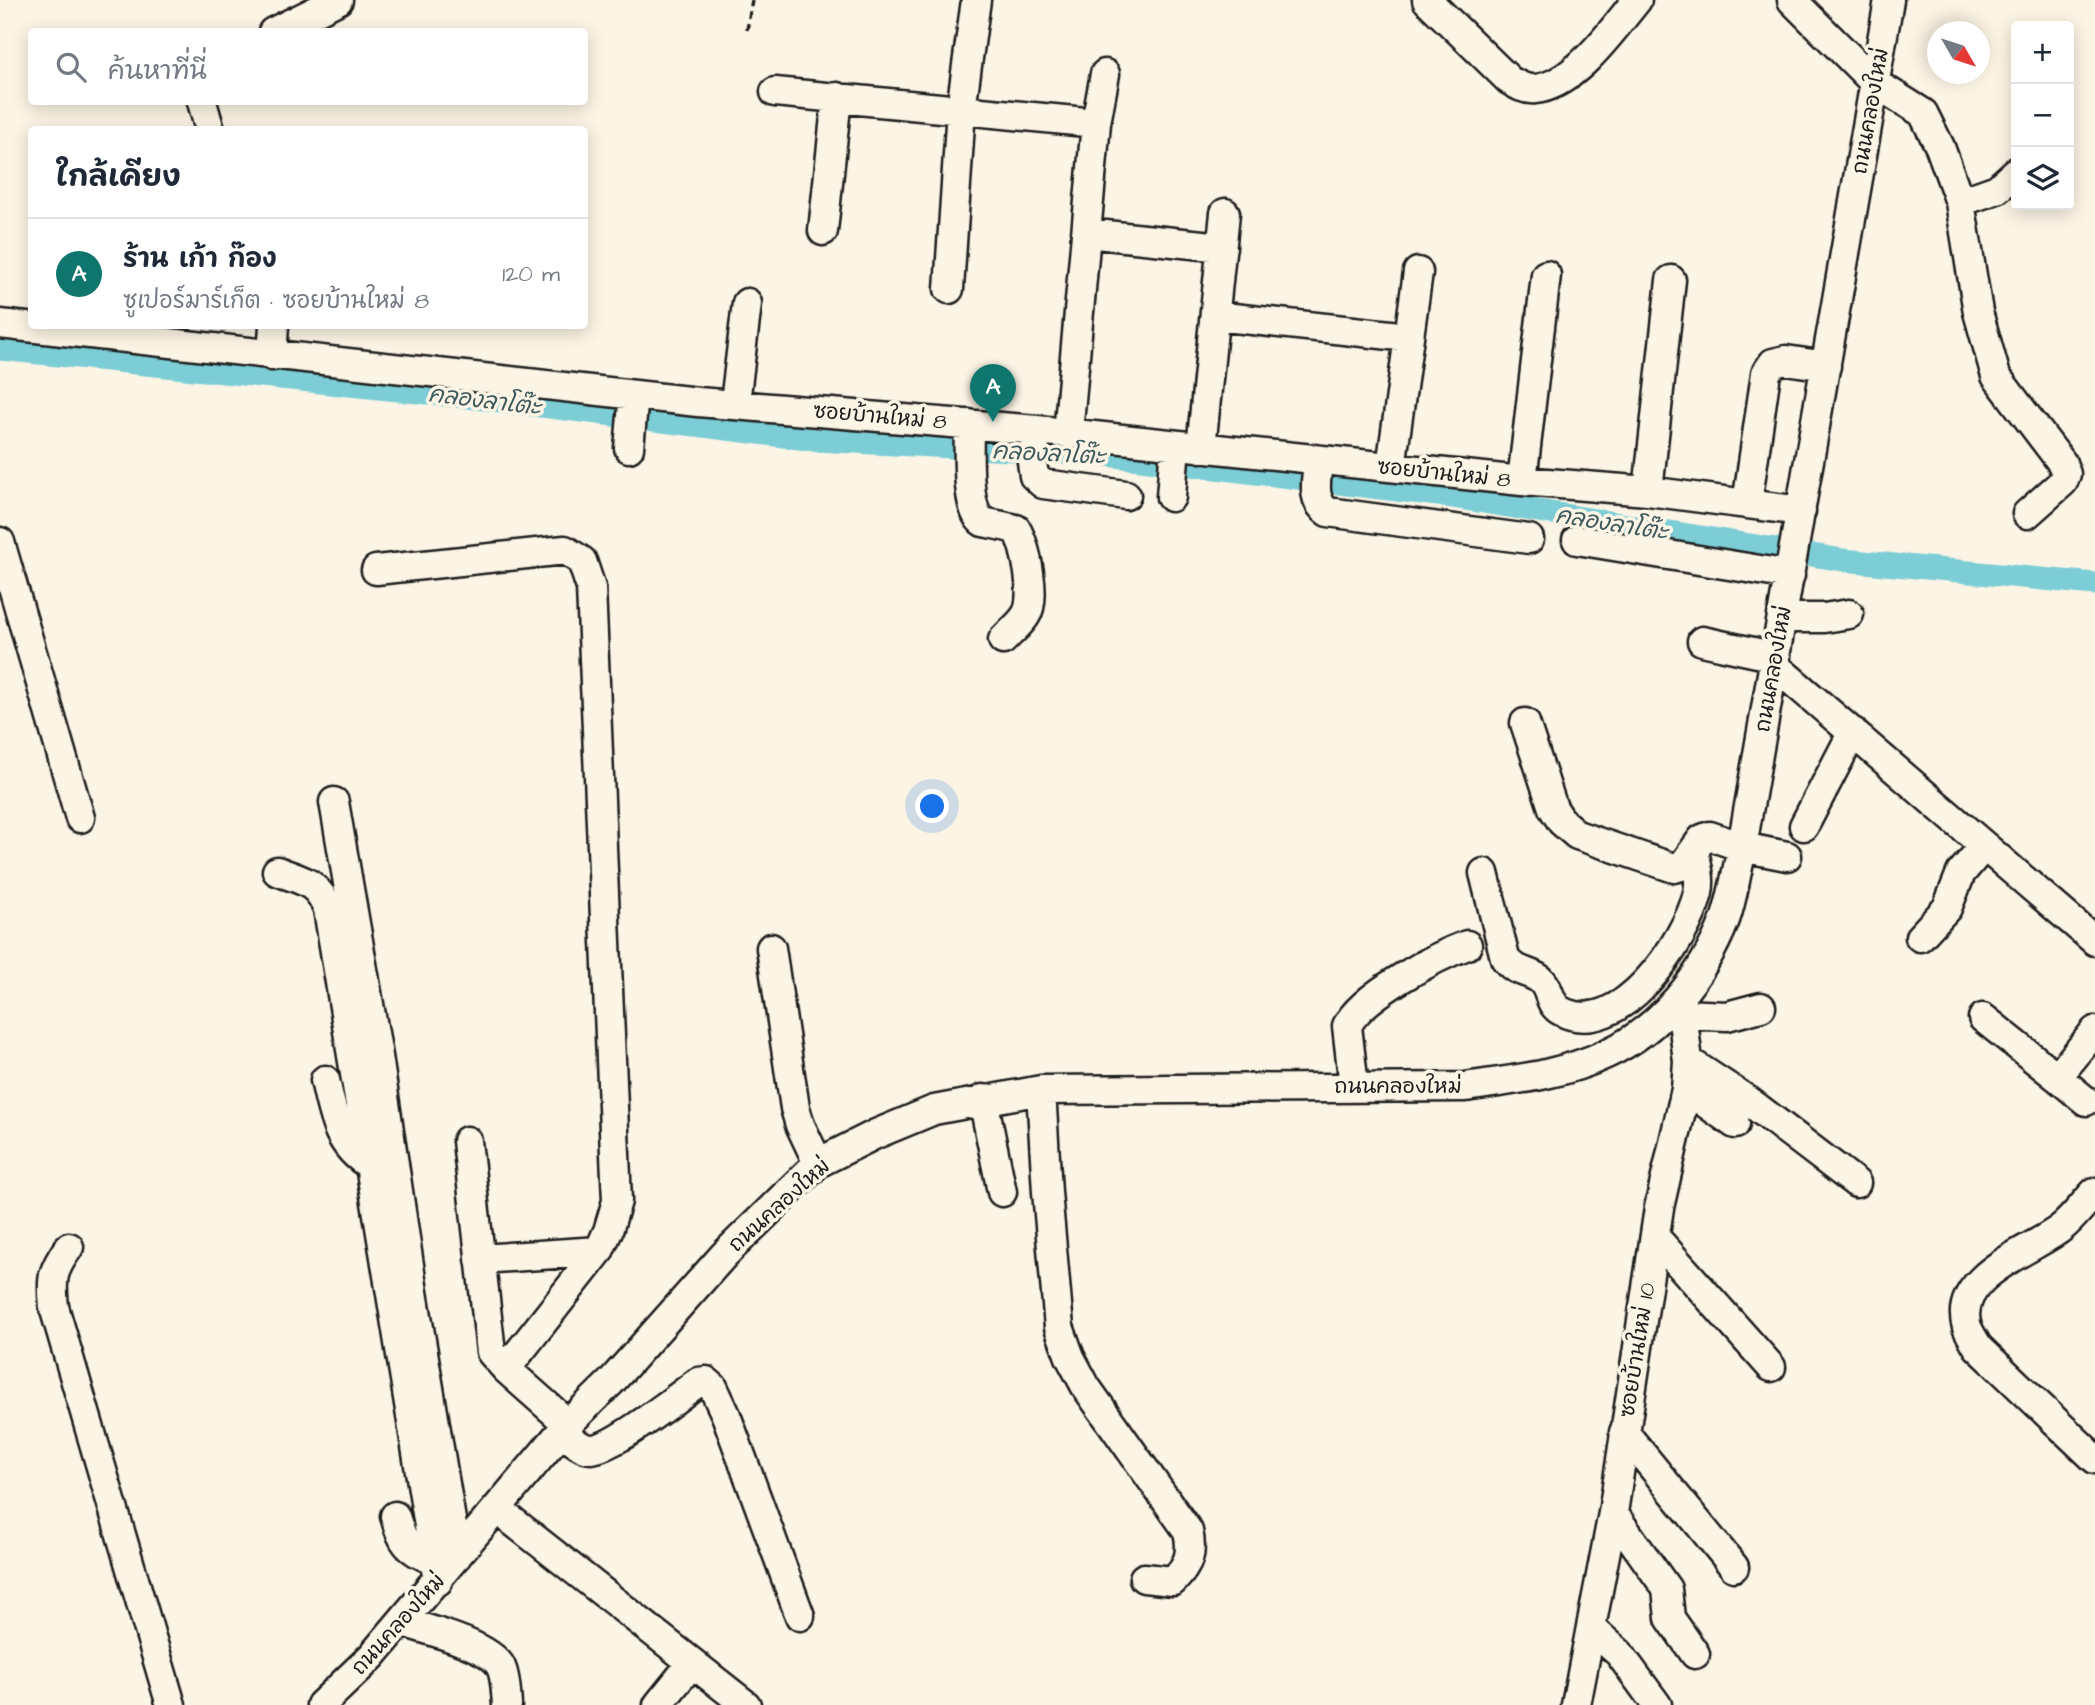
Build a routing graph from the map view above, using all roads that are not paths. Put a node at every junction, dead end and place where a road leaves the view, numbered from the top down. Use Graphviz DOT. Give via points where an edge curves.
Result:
graph roads {
  1 [pos="338,0"];
  2 [pos="976,0"];
  3 [pos="1637,0"];
  4 [pos="1792,0"];
  5 [pos="1889,0"];
  6 [pos="1433,2"];
  7 [pos="281,28"];
  8 [pos="1105,74"];
  9 [pos="1875,83"];
  10 [pos="775,92"];
  11 [pos="837,97"];
  12 [pos="203,105"];
  13 [pos="961,109"];
  14 [pos="1096,122"];
  15 [pos="209,126"];
  16 [pos="2011,176"];
  17 [pos="1959,202"];
  18 [pos="1225,213"];
  19 [pos="823,231"];
  20 [pos="1086,233"];
  21 [pos="1222,247"];
  22 [pos="1418,272"];
  23 [pos="1546,275"];
  24 [pos="1671,280"];
  25 [pos="949,289"];
  26 [pos="747,303"];
  27 [pos="1215,316"];
  28 [pos="0,324"];
  29 [pos="28,327"];
  30 [pos="42,329"];
  31 [pos="274,329"];
  32 [pos="1409,337"];
  33 [pos="272,356"];
  34 [pos="1826,366"];
  35 [pos="735,403"];
  36 [pos="1068,434"];
  37 [pos="969,441"];
  38 [pos="1034,445"];
  39 [pos="1179,465"];
  40 [pos="1391,467"];
  41 [pos="1317,477"];
  42 [pos="1522,481"];
  43 [pos="1647,491"];
  44 [pos="1126,495"];
  45 [pos="1747,504"];
  46 [pos="2027,514"];
  47 [pos="1799,520"];
  48 [pos="1529,539"];
  49 [pos="1577,540"];
  50 [pos="0,542"];
  51 [pos="376,570"];
  52 [pos="1791,570"];
  53 [pos="1849,614"];
  54 [pos="1783,618"];
  55 [pos="1003,640"];
  56 [pos="1703,641"];
  57 [pos="1775,661"];
  58 [pos="1525,723"];
  59 [pos="1853,732"];
  60 [pos="334,802"];
  61 [pos="80,818"];
  62 [pos="1804,826"];
  63 [pos="1984,846"];
  64 [pos="1742,847"];
  65 [pos="1694,851"];
  66 [pos="1787,856"];
  67 [pos="278,871"];
  68 [pos="1484,873"];
  69 [pos="1920,937"];
  70 [pos="2095,941"];
  71 [pos="1467,945"];
  72 [pos="771,947"];
  73 [pos="1681,1005"];
  74 [pos="1761,1007"];
  75 [pos="1983,1018"];
  76 [pos="2095,1031"];
  77 [pos="1688,1061"];
  78 [pos="2057,1077"];
  79 [pos="325,1080"];
  80 [pos="1354,1087"];
  81 [pos="1686,1089"];
  82 [pos="1041,1090"];
  83 [pos="984,1099"];
  84 [pos="2086,1101"];
  85 [pos="1735,1124"];
  86 [pos="467,1141"];
  87 [pos="818,1163"];
  88 [pos="370,1165"];
  89 [pos="1856,1183"];
  90 [pos="1002,1192"];
  91 [pos="2095,1192"];
  92 [pos="1656,1237"];
  93 [pos="69,1247"];
  94 [pos="599,1251"];
  95 [pos="480,1259"];
  96 [pos="1770,1367"];
  97 [pos="506,1369"];
  98 [pos="566,1429"];
  99 [pos="1624,1432"];
  100 [pos="2095,1459"];
  101 [pos="497,1509"];
  102 [pos="1613,1513"];
  103 [pos="395,1516"];
  104 [pos="443,1565"];
  105 [pos="1734,1567"];
  106 [pos="1143,1578"];
  107 [pos="800,1616"];
  108 [pos="402,1622"];
  109 [pos="1591,1628"];
  110 [pos="1695,1654"];
  111 [pos="692,1663"];
  112 [pos="171,1705"];
  113 [pos="321,1705"];
  114 [pos="507,1705"];
  115 [pos="658,1705"];
  116 [pos="746,1705"];
  117 [pos="1576,1705"];
  118 [pos="1657,1705"];
  1 -- 7 [label="street"];
  2 -- 13 [label="street"];
  3 -- 6 [label="street" via="1574,71 1555,84 1534,90 1509,80"];
  4 -- 9 [label="street"];
  5 -- 9 [label="street, ถนนคลองใหม่"];
  8 -- 14 [label="street"];
  9 -- 17 [label="street" via="1923,113"];
  9 -- 34 [label="street, ถนนคลองใหม่"];
  10 -- 11 [label="street"];
  11 -- 13 [label="street"];
  11 -- 19 [label="street"];
  12 -- 15 [label="street"];
  13 -- 14 [label="street"];
  13 -- 25 [label="street"];
  14 -- 20 [label="street"];
  16 -- 17 [label="street" via="1997,189"];
  17 -- 46 [label="street" via="1978,312 1996,376 2066,474"];
  18 -- 21 [label="street"];
  20 -- 21 [label="street"];
  20 -- 36 [label="street"];
  21 -- 27 [label="street"];
  22 -- 32 [label="street"];
  23 -- 42 [label="street"];
  24 -- 43 [label="street"];
  26 -- 35 [label="street"];
  27 -- 32 [label="street"];
  27 -- 39 [label="street"];
  28 -- 29 [label="street, ซอยบ้านใหม่ 8"];
  30 -- 33 [label="street, ซอยบ้านใหม่ 8"];
  31 -- 33 [label="street"];
  32 -- 40 [label="street"];
  33 -- 35 [label="street, ซอยบ้านใหม่ 8" via="632,419"];
  34 -- 45 [label="street" via="1786,360 1773,363 1766,373"];
  34 -- 47 [label="street, ถนนคลองใหม่"];
  35 -- 37 [label="street, ซอยบ้านใหม่ 8"];
  36 -- 38 [label="street, ซอยบ้านใหม่ 8"];
  36 -- 39 [label="street, ซอยบ้านใหม่ 8"];
  37 -- 38 [label="street, ซอยบ้านใหม่ 8"];
  37 -- 55 [label="street" via="974,510 983,522 1016,529 1026,553 1031,603 1026,617"];
  38 -- 44 [label="street" via="1034,477 1043,484"];
  39 -- 41 [label="street, ซอยบ้านใหม่ 8"];
  40 -- 41 [label="street, ซอยบ้านใหม่ 8"];
  40 -- 42 [label="street, ซอยบ้านใหม่ 8"];
  41 -- 48 [label="street" via="1319,506 1328,512"];
  42 -- 43 [label="street, ซอยบ้านใหม่ 8"];
  43 -- 45 [label="street, ซอยบ้านใหม่ 8"];
  45 -- 47 [label="street, ซอยบ้านใหม่ 8"];
  47 -- 52 [label="street, ถนนคลองใหม่"];
  49 -- 52 [label="street"];
  50 -- 61 [label="street"];
  51 -- 94 [label="street" via="565,550 582,561 592,588 617,1201"];
  52 -- 54 [label="street, ถนนคลองใหม่"];
  53 -- 54 [label="street"];
  54 -- 57 [label="street, ถนนคลองใหม่"];
  56 -- 57 [label="street"];
  57 -- 59 [label="street"];
  57 -- 64 [label="street, ถนนคลองใหม่"];
  58 -- 65 [label="street" via="1553,808 1577,835 1674,868"];
  59 -- 62 [label="street"];
  59 -- 63 [label="street"];
  60 -- 104 [label="street" via="378,1056 412,1292"];
  63 -- 69 [label="street" via="1962,873 1947,908"];
  63 -- 70 [label="street"];
  64 -- 65 [label="street" via="1710,836 1702,838"];
  64 -- 66 [label="street"];
  64 -- 73 [label="street, ถนนคลองใหม่" via="1725,919"];
  65 -- 68 [label="street" via="1698,891 1672,951 1634,994 1606,1012 1582,1016 1561,1011 1541,980 1510,966"];
  67 -- 88 [label="street" via="313,886 322,893 328,909"];
  71 -- 80 [label="street" via="1419,968 1351,1018 1347,1026"];
  72 -- 87 [label="street" via="795,1108"];
  73 -- 74 [label="street" via="1727,1016"];
  73 -- 77 [label="street, ซอยบ้านใหม่ 10"];
  73 -- 80 [label="street, ถนนคลองใหม่" via="1607,1054 1562,1070 1465,1087"];
  75 -- 78 [label="street"];
  76 -- 78 [label="street"];
  77 -- 81 [label="street, ซอยบ้านใหม่ 10"];
  77 -- 89 [label="street"];
  78 -- 84 [label="street"];
  79 -- 88 [label="street" via="342,1138 356,1157"];
  80 -- 82 [label="street, ถนนคลองใหม่"];
  81 -- 85 [label="street"];
  81 -- 92 [label="street, ซอยบ้านใหม่ 10"];
  82 -- 83 [label="street, ถนนคลองใหม่"];
  82 -- 106 [label="street" via="1059,1327 1086,1387 1188,1531 1191,1545 1190,1559 1173,1581"];
  83 -- 87 [label="street, ถนนคลองใหม่" via="934,1110"];
  83 -- 90 [label="street"];
  86 -- 95 [label="street"];
  87 -- 98 [label="street, ถนนคลองใหม่" via="724,1255"];
  88 -- 104 [label="street"];
  91 -- 100 [label="street" via="2061,1228 2006,1260 1980,1282 1966,1302 1966,1314 1978,1347"];
  92 -- 96 [label="street"];
  92 -- 99 [label="street, ซอยบ้านใหม่ 10"];
  93 -- 112 [label="street" via="51,1282 54,1307"];
  94 -- 95 [label="street"];
  94 -- 97 [label="street"];
  95 -- 97 [label="street" via="491,1352"];
  97 -- 98 [label="street"];
  98 -- 101 [label="street, ถนนคลองใหม่"];
  98 -- 107 [label="street" via="586,1449 594,1449 706,1381 726,1415"];
  99 -- 102 [label="street, ซอยบ้านใหม่ 10"];
  99 -- 105 [label="street"];
  101 -- 104 [label="street, ถนนคลองใหม่"];
  101 -- 111 [label="street"];
  102 -- 109 [label="street, ซอยบ้านใหม่ 10"];
  102 -- 110 [label="street" via="1667,1589 1670,1618"];
  103 -- 104 [label="street" via="407,1545"];
  104 -- 108 [label="street, ถนนคลองใหม่"];
  108 -- 113 [label="street, ถนนคลองใหม่"];
  108 -- 114 [label="street" via="474,1646 491,1657 500,1665"];
  109 -- 117 [label="street, ซอยบ้านใหม่ 10"];
  109 -- 118 [label="street" via="1619,1653"];
  111 -- 115 [label="street"];
  111 -- 116 [label="street"];
}
